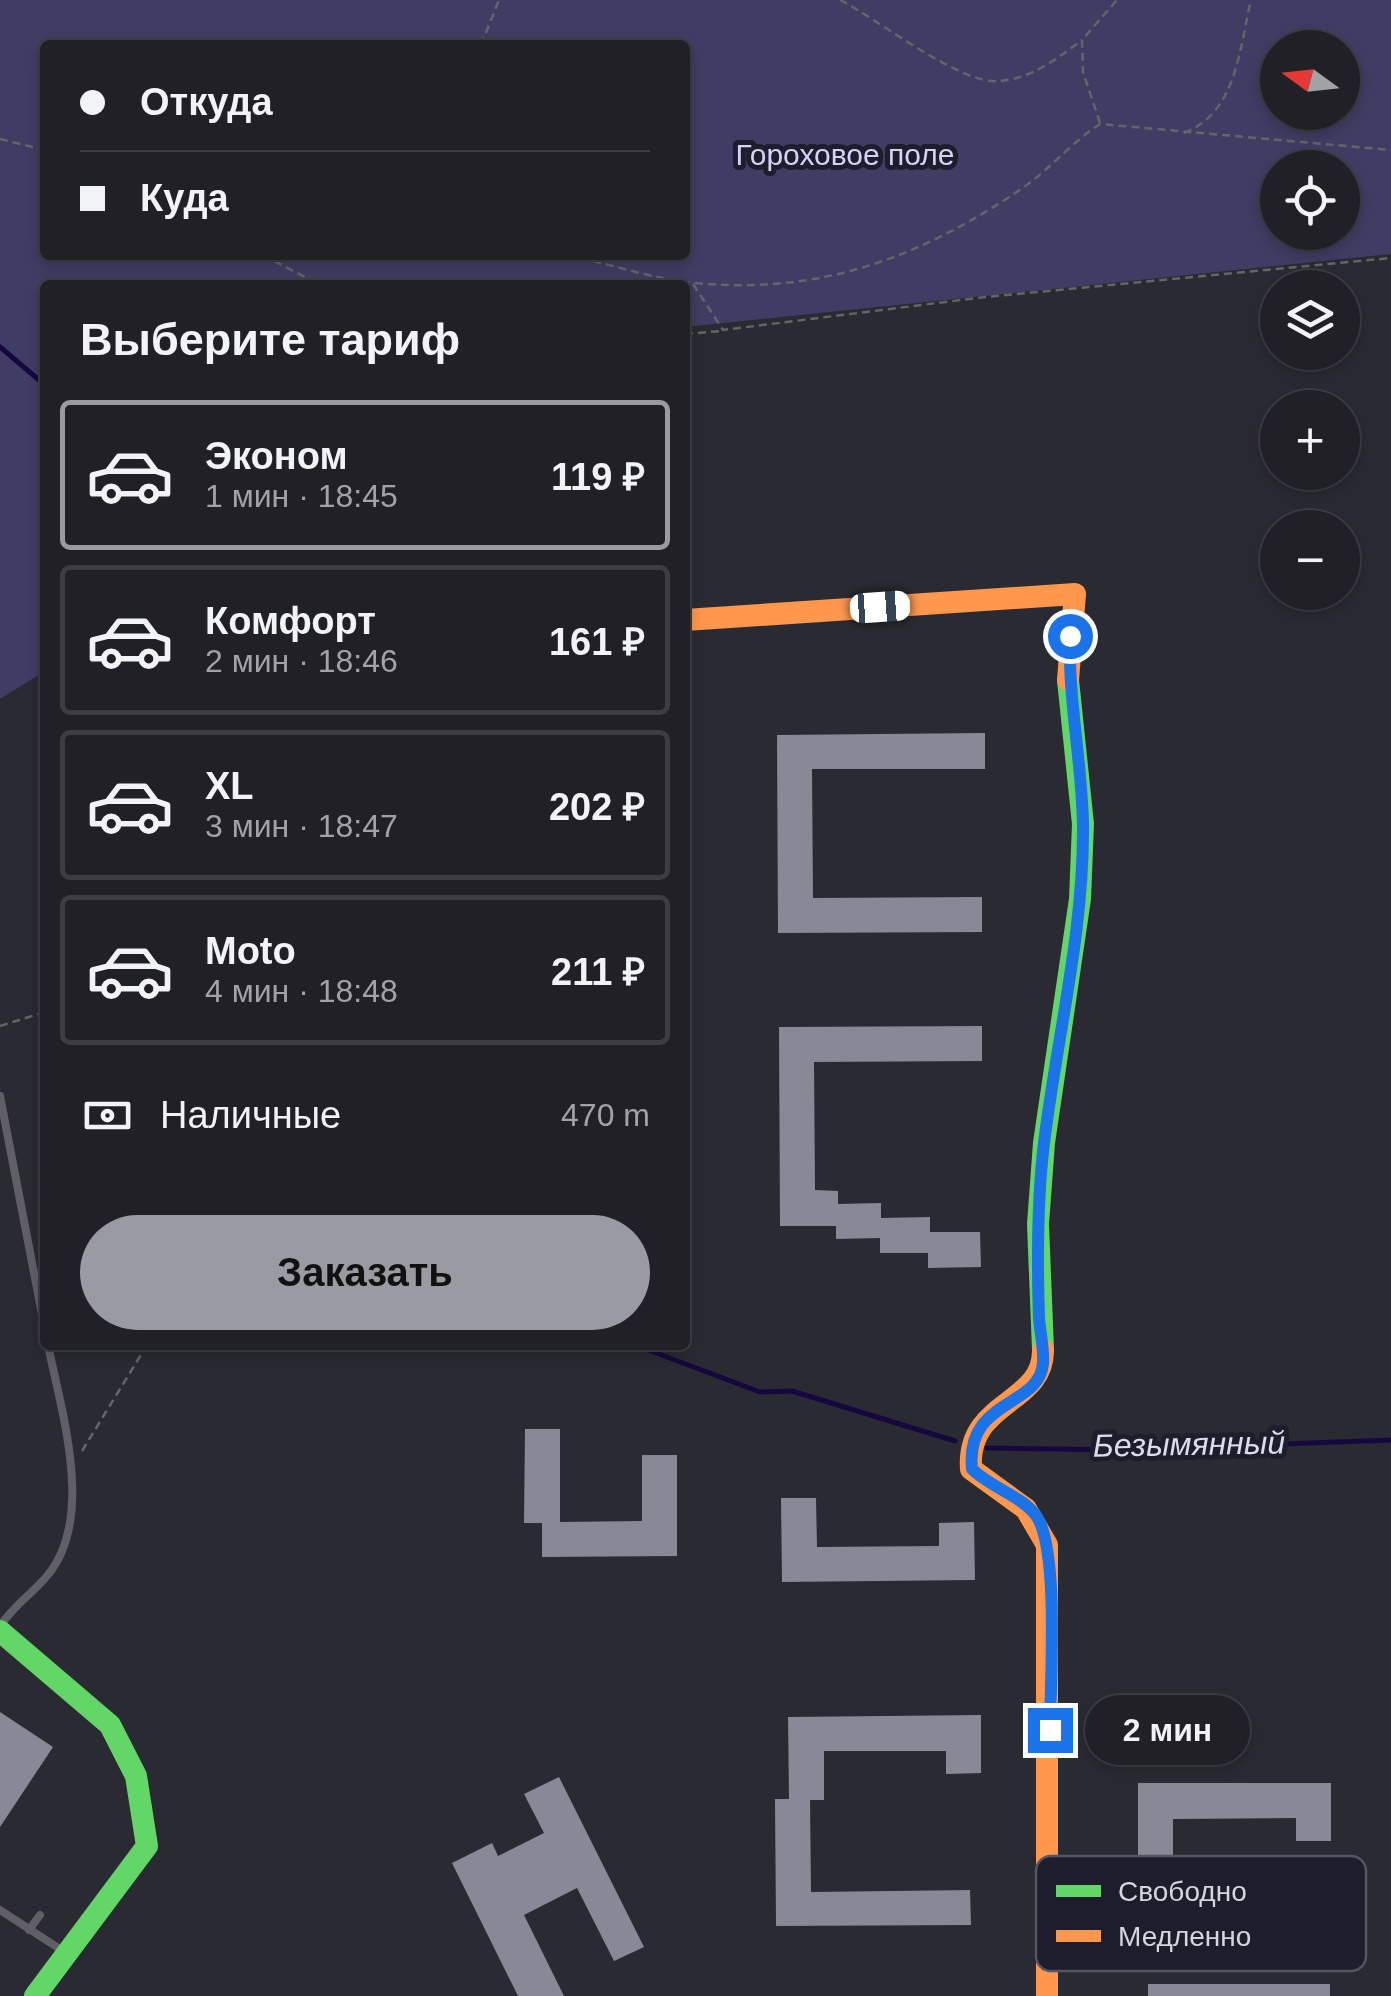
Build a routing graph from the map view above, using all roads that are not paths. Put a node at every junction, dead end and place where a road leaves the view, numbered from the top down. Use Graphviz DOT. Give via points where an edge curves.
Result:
graph roads {
  1 [pos="690,620"];
  2 [pos="0,1096"];
  3 [pos="40,1304"];
  4 [pos="49,1350"];
  5 [pos="0,1629"];
  6 [pos="1047,1856"];
  7 [pos="0,1910"];
  8 [pos="40,1915"];
  9 [pos="30,1930"];
  10 [pos="66,1953"];
  11 [pos="36,1996"];
  1 -- 6 [label="street" via="1075,594 1068,685 1082,842 1080,898 1040,1192 1043,1364 1033,1385 982,1424 970,1456 984,1481 1032,1510 1047,1545"];
  2 -- 3 [label="lane"];
  4 -- 5 [label="lane" via="72,1465 69,1518 47,1576 18,1599"];
  5 -- 10 [label="street" via="110,1725 136,1776 147,1846"];
  7 -- 9 [label="lane"];
  8 -- 9 [label="lane"];
  9 -- 10 [label="lane"];
  10 -- 11 [label="street"];
}
